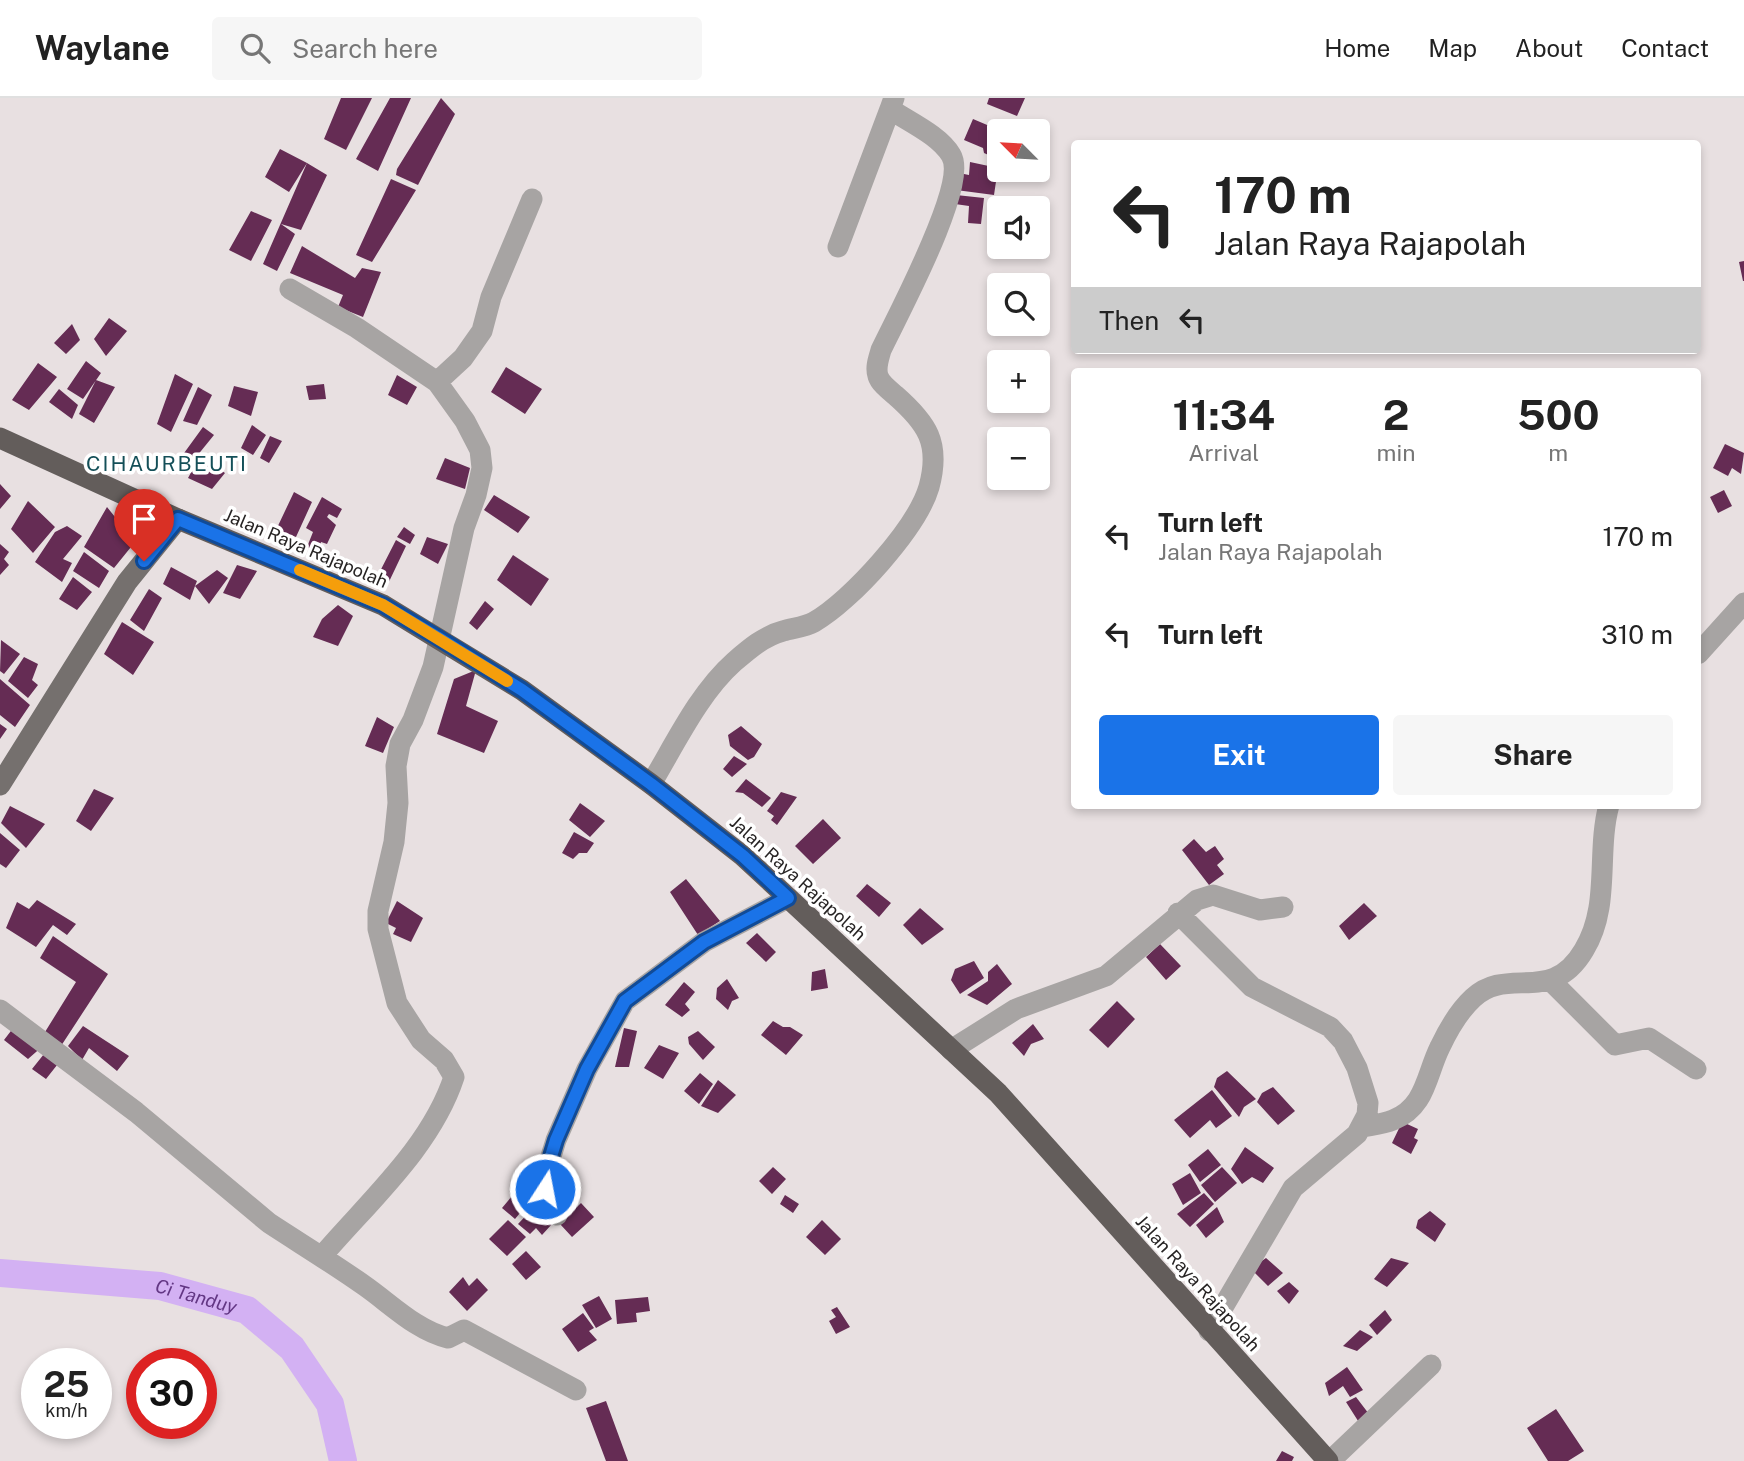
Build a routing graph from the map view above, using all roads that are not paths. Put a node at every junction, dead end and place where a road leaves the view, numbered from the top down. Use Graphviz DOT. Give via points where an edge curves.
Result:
graph roads {
  1 [pos="892,104"];
  2 [pos="532,199"];
  3 [pos="838,247"];
  4 [pos="290,289"];
  5 [pos="437,382"];
  6 [pos="0,438"];
  7 [pos="178,519"];
  8 [pos="1744,603"];
  9 [pos="440,639"];
  10 [pos="1701,651"];
  11 [pos="651,784"];
  12 [pos="0,785"];
  13 [pos="1608,809"];
  14 [pos="788,898"];
  15 [pos="1283,907"];
  16 [pos="1178,913"];
  17 [pos="1552,982"];
  18 [pos="0,1010"];
  19 [pos="951,1049"];
  20 [pos="1696,1069"];
  21 [pos="1362,1127"];
  22 [pos="556,1215"];
  23 [pos="322,1256"];
  24 [pos="1209,1331"];
  25 [pos="1431,1365"];
  26 [pos="576,1390"];
  27 [pos="1329,1461"];
  1 -- 3 [label="street"];
  1 -- 11 [label="street" via="943,145 955,172 939,226 877,365 884,385 922,421 932,438 933,461 923,505 904,533 829,613 759,641 731,664"];
  2 -- 5 [label="street" via="491,297 482,331 463,358"];
  4 -- 5 [label="street"];
  5 -- 9 [label="street" via="480,450 482,468"];
  6 -- 7 [label="highway, Jalan Raya Rajapolah"];
  7 -- 9 [label="highway, Jalan Raya Rajapolah" via="383,605"];
  7 -- 12 [label="main road" via="127,582"];
  8 -- 10 [label="street"];
  9 -- 11 [label="highway, Jalan Raya Rajapolah" via="522,690"];
  9 -- 23 [label="street" via="422,699 400,744 394,842 380,895 378,929 397,1003 421,1040 444,1060 454,1077 407,1159"];
  11 -- 14 [label="highway, Jalan Raya Rajapolah" via="743,856"];
  13 -- 17 [label="street" via="1600,911 1593,933 1582,954"];
  14 -- 19 [label="highway, Jalan Raya Rajapolah"];
  14 -- 22 [label="street" via="704,942 625,1001 587,1069 556,1140 545,1189"];
  15 -- 16 [label="street" via="1260,910 1213,894"];
  16 -- 19 [label="street" via="1106,976 1016,1009"];
  16 -- 21 [label="street" via="1252,987 1330,1027 1343,1041 1368,1103"];
  17 -- 20 [label="street" via="1615,1045 1649,1038"];
  17 -- 21 [label="street" via="1497,986 1474,997 1439,1048 1425,1091 1415,1105 1392,1121"];
  18 -- 23 [label="street" via="136,1112 269,1223"];
  19 -- 24 [label="highway, Jalan Raya Rajapolah" via="998,1093"];
  21 -- 24 [label="street" via="1293,1188"];
  23 -- 26 [label="street" via="434,1335 448,1338 464,1330"];
  24 -- 27 [label="highway, Jalan Raya Rajapolah"];
  25 -- 27 [label="street"];
}
